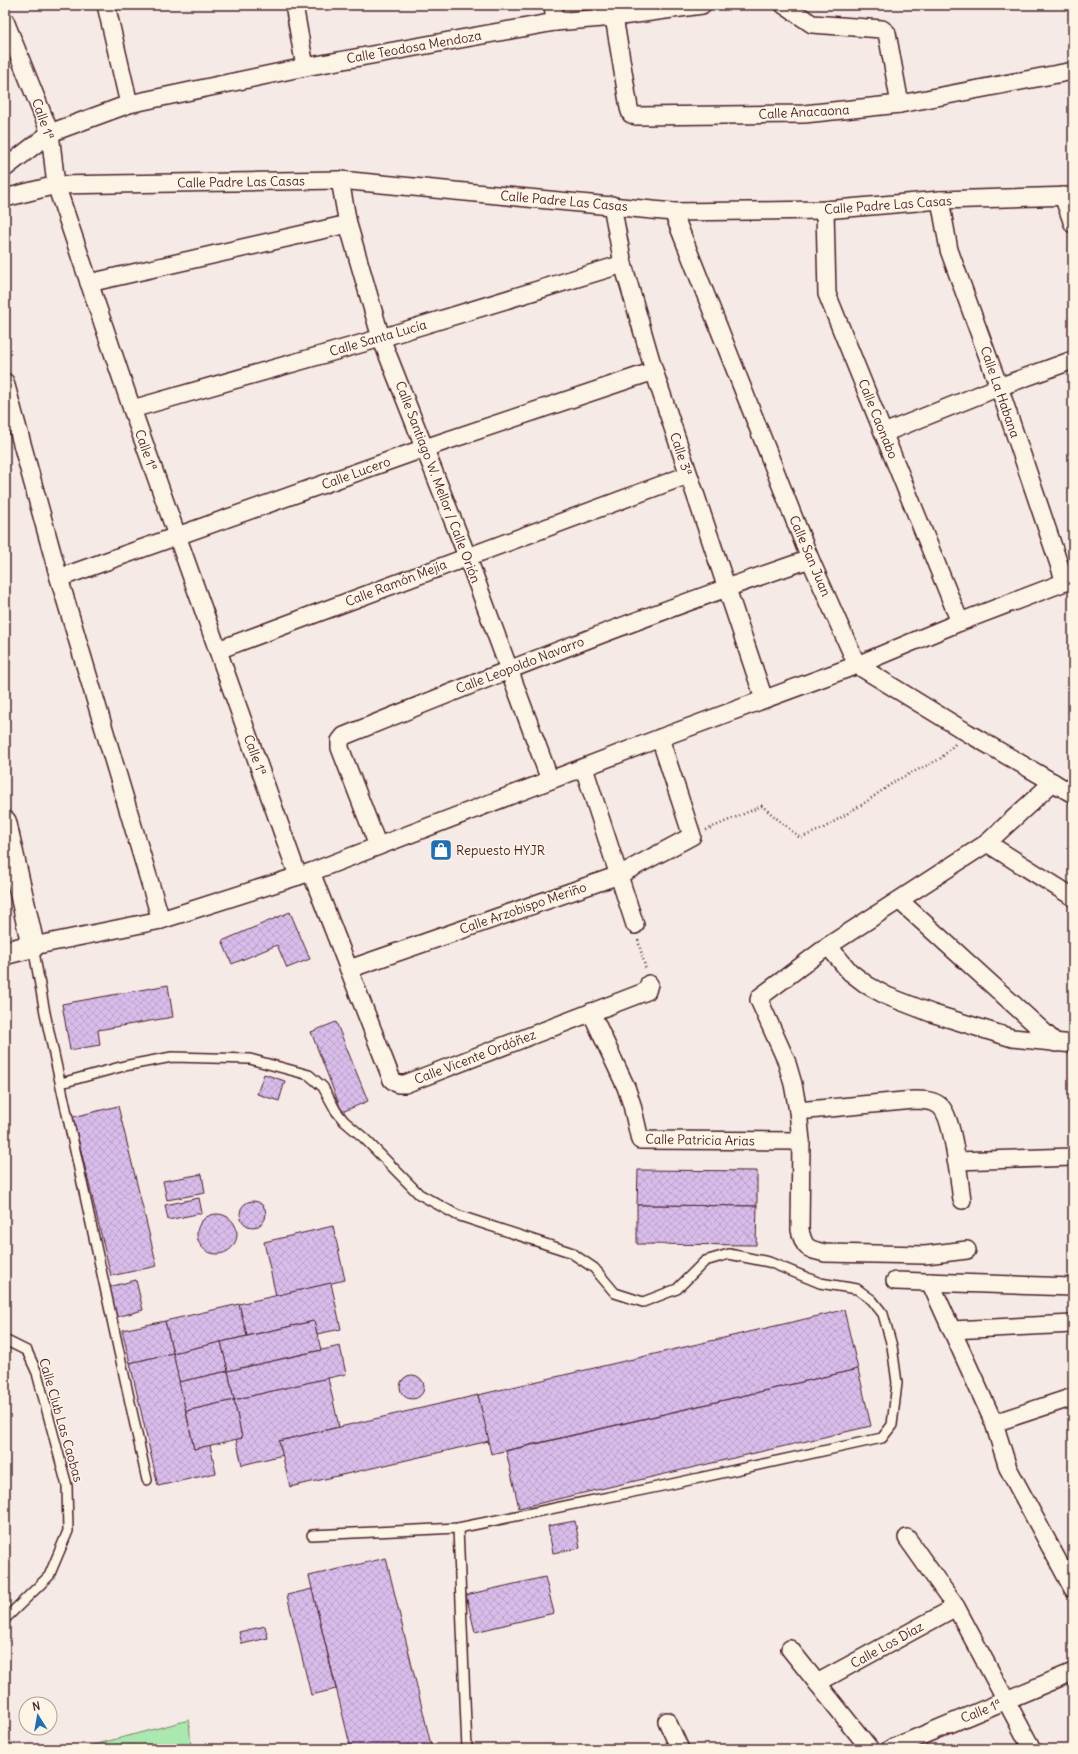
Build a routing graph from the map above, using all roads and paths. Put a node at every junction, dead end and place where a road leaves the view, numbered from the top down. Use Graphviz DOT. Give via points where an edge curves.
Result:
graph roads {
  1 [pos="106,5"];
  2 [pos="294,5"];
  3 [pos="702,5"];
  4 [pos="784,5"];
  5 [pos="554,13"];
  6 [pos="614,17"];
  7 [pos="5,22"];
  8 [pos="305,66"];
  9 [pos="1073,71"];
  10 [pos="129,104"];
  11 [pos="900,104"];
  12 [pos="50,133"];
  13 [pos="5,168"];
  14 [pos="340,180"];
  15 [pos="56,184"];
  16 [pos="1068,196"];
  17 [pos="5,198"];
  18 [pos="940,200"];
  19 [pos="612,205"];
  20 [pos="825,210"];
  21 [pos="673,212"];
  22 [pos="348,224"];
  23 [pos="1073,224"];
  24 [pos="623,264"];
  25 [pos="89,283"];
  26 [pos="382,338"];
  27 [pos="1073,360"];
  28 [pos="654,371"];
  29 [pos="5,382"];
  30 [pos="999,386"];
  31 [pos="132,409"];
  32 [pos="884,433"];
  33 [pos="425,448"];
  34 [pos="688,475"];
  35 [pos="177,537"];
  36 [pos="467,556"];
  37 [pos="810,559"];
  38 [pos="59,578"];
  39 [pos="1069,580"];
  40 [pos="726,587"];
  41 [pos="960,622"];
  42 [pos="218,650"];
  43 [pos="857,665"];
  44 [pos="507,669"];
  45 [pos="764,699"];
  46 [pos="968,733"];
  47 [pos="660,738"];
  48 [pos="584,768"];
  49 [pos="550,780"];
  50 [pos="1053,782"];
  51 [pos="1073,794"];
  52 [pos="5,822"];
  53 [pos="692,836"];
  54 [pos="987,843"];
  55 [pos="378,846"];
  56 [pos="305,874"];
  57 [pos="619,875"];
  58 [pos="1073,897"];
  59 [pos="900,901"];
  60 [pos="162,920"];
  61 [pos="635,925"];
  62 [pos="5,944"];
  63 [pos="33,946"];
  64 [pos="828,946"];
  65 [pos="5,953"];
  66 [pos="349,969"];
  67 [pos="649,984"];
  68 [pos="591,1012"];
  69 [pos="1056,1043"];
  70 [pos="1073,1044"];
  71 [pos="60,1083"];
  72 [pos="798,1111"];
  73 [pos="800,1141"];
  74 [pos="1073,1157"];
  75 [pos="956,1161"];
  76 [pos="962,1200"];
  77 [pos="967,1250"];
  78 [pos="895,1281"];
  79 [pos="930,1282"];
  80 [pos="1073,1287"];
  81 [pos="1073,1324"];
  82 [pos="952,1330"];
  83 [pos="5,1340"];
  84 [pos="1073,1397"];
  85 [pos="994,1423"];
  86 [pos="147,1480"];
  87 [pos="458,1528"];
  88 [pos="312,1535"];
  89 [pos="907,1538"];
  90 [pos="1073,1589"];
  91 [pos="956,1607"];
  92 [pos="5,1619"];
  93 [pos="790,1650"];
  94 [pos="1073,1672"];
  95 [pos="817,1683"];
  96 [pos="1006,1701"];
  97 [pos="667,1721"];
  98 [pos="467,1749"];
  99 [pos="680,1749"];
  100 [pos="870,1749"];
  101 [pos="890,1749"];
  102 [pos="1032,1749"];
  1 -- 10 [label="street"];
  2 -- 8 [label="street"];
  3 -- 6 [label="street, Calle Teodosa Mendoza"];
  4 -- 11 [label="street" via="812,24 882,29 887,33"];
  5 -- 6 [label="street, Calle Teodosa Mendoza"];
  5 -- 8 [label="street, Calle Teodosa Mendoza"];
  6 -- 11 [label="street, Calle Anacaona" via="629,108 631,114 636,116 804,114"];
  7 -- 12 [label="street, Calle 1ª"];
  8 -- 10 [label="street, Calle Teodosa Mendoza"];
  9 -- 11 [label="street, Calle Anacaona"];
  10 -- 12 [label="street, Calle Teodosa Mendoza"];
  12 -- 13 [label="street, Calle Teodosa Mendoza"];
  12 -- 15 [label="street, Calle 1ª"];
  14 -- 15 [label="street, Calle Padre Las Casas"];
  14 -- 19 [label="street, Calle Padre Las Casas"];
  14 -- 22 [label="street, Calle Santiago W. Mellor / Calle Orión"];
  15 -- 17 [label="street, Calle Padre Las Casas"];
  15 -- 25 [label="street, Calle 1ª"];
  16 -- 18 [label="street, Calle Padre Las Casas"];
  16 -- 23 [label="street"];
  18 -- 20 [label="street, Calle Padre Las Casas"];
  18 -- 30 [label="street, Calle La Habana" via="949,250"];
  19 -- 21 [label="street, Calle Padre Las Casas"];
  19 -- 24 [label="street, Calle 3ª"];
  20 -- 21 [label="street, Calle Padre Las Casas"];
  20 -- 32 [label="street, Calle Caonabo" via="827,294"];
  21 -- 37 [label="street, Calle San Juan"];
  22 -- 25 [label="street"];
  22 -- 26 [label="street, Calle Santiago W. Mellor / Calle Orión"];
  24 -- 26 [label="street, Calle Santa Lucía"];
  24 -- 28 [label="street, Calle 3ª"];
  25 -- 31 [label="street, Calle 1ª"];
  26 -- 31 [label="street, Calle Santa Lucía"];
  26 -- 33 [label="street, Calle Santiago W. Mellor / Calle Orión"];
  27 -- 30 [label="street"];
  28 -- 33 [label="street, Calle Lucero"];
  28 -- 34 [label="street, Calle 3ª"];
  29 -- 38 [label="street"];
  30 -- 32 [label="street"];
  30 -- 39 [label="street, Calle La Habana"];
  31 -- 35 [label="street, Calle 1ª"];
  32 -- 41 [label="street, Calle Caonabo"];
  33 -- 35 [label="street, Calle Lucero"];
  33 -- 36 [label="street, Calle Santiago W. Mellor / Calle Orión"];
  34 -- 36 [label="street, Calle Ramón Mejía"];
  34 -- 40 [label="street, Calle 3ª"];
  35 -- 38 [label="street, Calle Lucero"];
  35 -- 42 [label="street, Calle 1ª"];
  36 -- 42 [label="street, Calle Ramón Mejía"];
  36 -- 44 [label="street, Calle Santiago W. Mellor / Calle Orión"];
  37 -- 40 [label="street, Calle Leopoldo Navarro"];
  37 -- 43 [label="street, Calle San Juan"];
  38 -- 60 [label="street"];
  39 -- 41 [label="street"];
  40 -- 44 [label="street, Calle Leopoldo Navarro"];
  40 -- 45 [label="street, Calle 3ª"];
  41 -- 43 [label="street"];
  42 -- 56 [label="street, Calle 1ª"];
  43 -- 45 [label="street"];
  43 -- 46 [label="street"];
  44 -- 49 [label="street, Calle Santiago W. Mellor / Calle Orión"];
  44 -- 55 [label="street, Calle Leopoldo Navarro" via="344,736 340,741 340,748"];
  45 -- 47 [label="street"];
  46 -- 50 [label="street"];
  46 -- 53 [label="path" via="940,759 897,780 822,829 800,838 762,806"];
  47 -- 48 [label="street"];
  47 -- 53 [label="street"];
  48 -- 49 [label="street"];
  48 -- 57 [label="street"];
  49 -- 55 [label="street"];
  50 -- 51 [label="street"];
  50 -- 54 [label="street"];
  52 -- 63 [label="street"];
  53 -- 57 [label="street, Calle Arzobispo Meriño"];
  54 -- 58 [label="street"];
  54 -- 59 [label="street"];
  55 -- 56 [label="street"];
  56 -- 60 [label="street"];
  56 -- 66 [label="street, Calle Vicente Ordóñez"];
  57 -- 61 [label="street"];
  57 -- 66 [label="street, Calle Arzobispo Meriño"];
  59 -- 64 [label="street"];
  59 -- 69 [label="street"];
  60 -- 63 [label="street"];
  61 -- 67 [label="path"];
  62 -- 63 [label="street"];
  63 -- 65 [label="street"];
  63 -- 71 [label="lane"];
  64 -- 69 [label="street" via="850,972 867,986 887,996 931,1013 1012,1038"];
  64 -- 72 [label="street" via="758,1000 786,1060"];
  66 -- 68 [label="street, Calle Vicente Ordóñez" via="392,1080 398,1084 405,1084"];
  67 -- 68 [label="street, Calle Vicente Ordóñez" via="647,990"];
  68 -- 73 [label="street, Calle Patricia Arias" via="626,1087 640,1140"];
  69 -- 70 [label="street"];
  71 -- 86 [label="lane"];
  71 -- 87 [label="lane" via="124,1066 172,1057 250,1059 310,1075 323,1088 344,1121 419,1194 457,1215 570,1252 594,1268 615,1293 643,1302 676,1289 705,1261 729,1254 769,1262 820,1282 857,1289 872,1300 883,1314 892,1346 897,1383 892,1425 882,1438"];
  72 -- 73 [label="street"];
  72 -- 75 [label="street" via="914,1100 929,1101 941,1107 949,1120"];
  73 -- 77 [label="street" via="800,1230 803,1244 810,1249 825,1252 925,1255"];
  74 -- 75 [label="street"];
  75 -- 76 [label="street"];
  78 -- 79 [label="street"];
  79 -- 80 [label="street"];
  79 -- 82 [label="street"];
  81 -- 82 [label="street"];
  82 -- 85 [label="street"];
  83 -- 92 [label="lane, Calle Club Las Caobas" via="27,1351 37,1373 67,1486 68,1531 49,1576"];
  84 -- 85 [label="street"];
  85 -- 90 [label="street" via="1008,1468"];
  87 -- 88 [label="lane"];
  87 -- 98 [label="lane"];
  89 -- 91 [label="street"];
  91 -- 95 [label="street, Calle Los Díaz"];
  91 -- 96 [label="street"];
  93 -- 95 [label="street"];
  94 -- 96 [label="street, Calle 1ª"];
  95 -- 100 [label="street"];
  96 -- 101 [label="street, Calle 1ª"];
  96 -- 102 [label="street"];
  97 -- 99 [label="street"];
}
